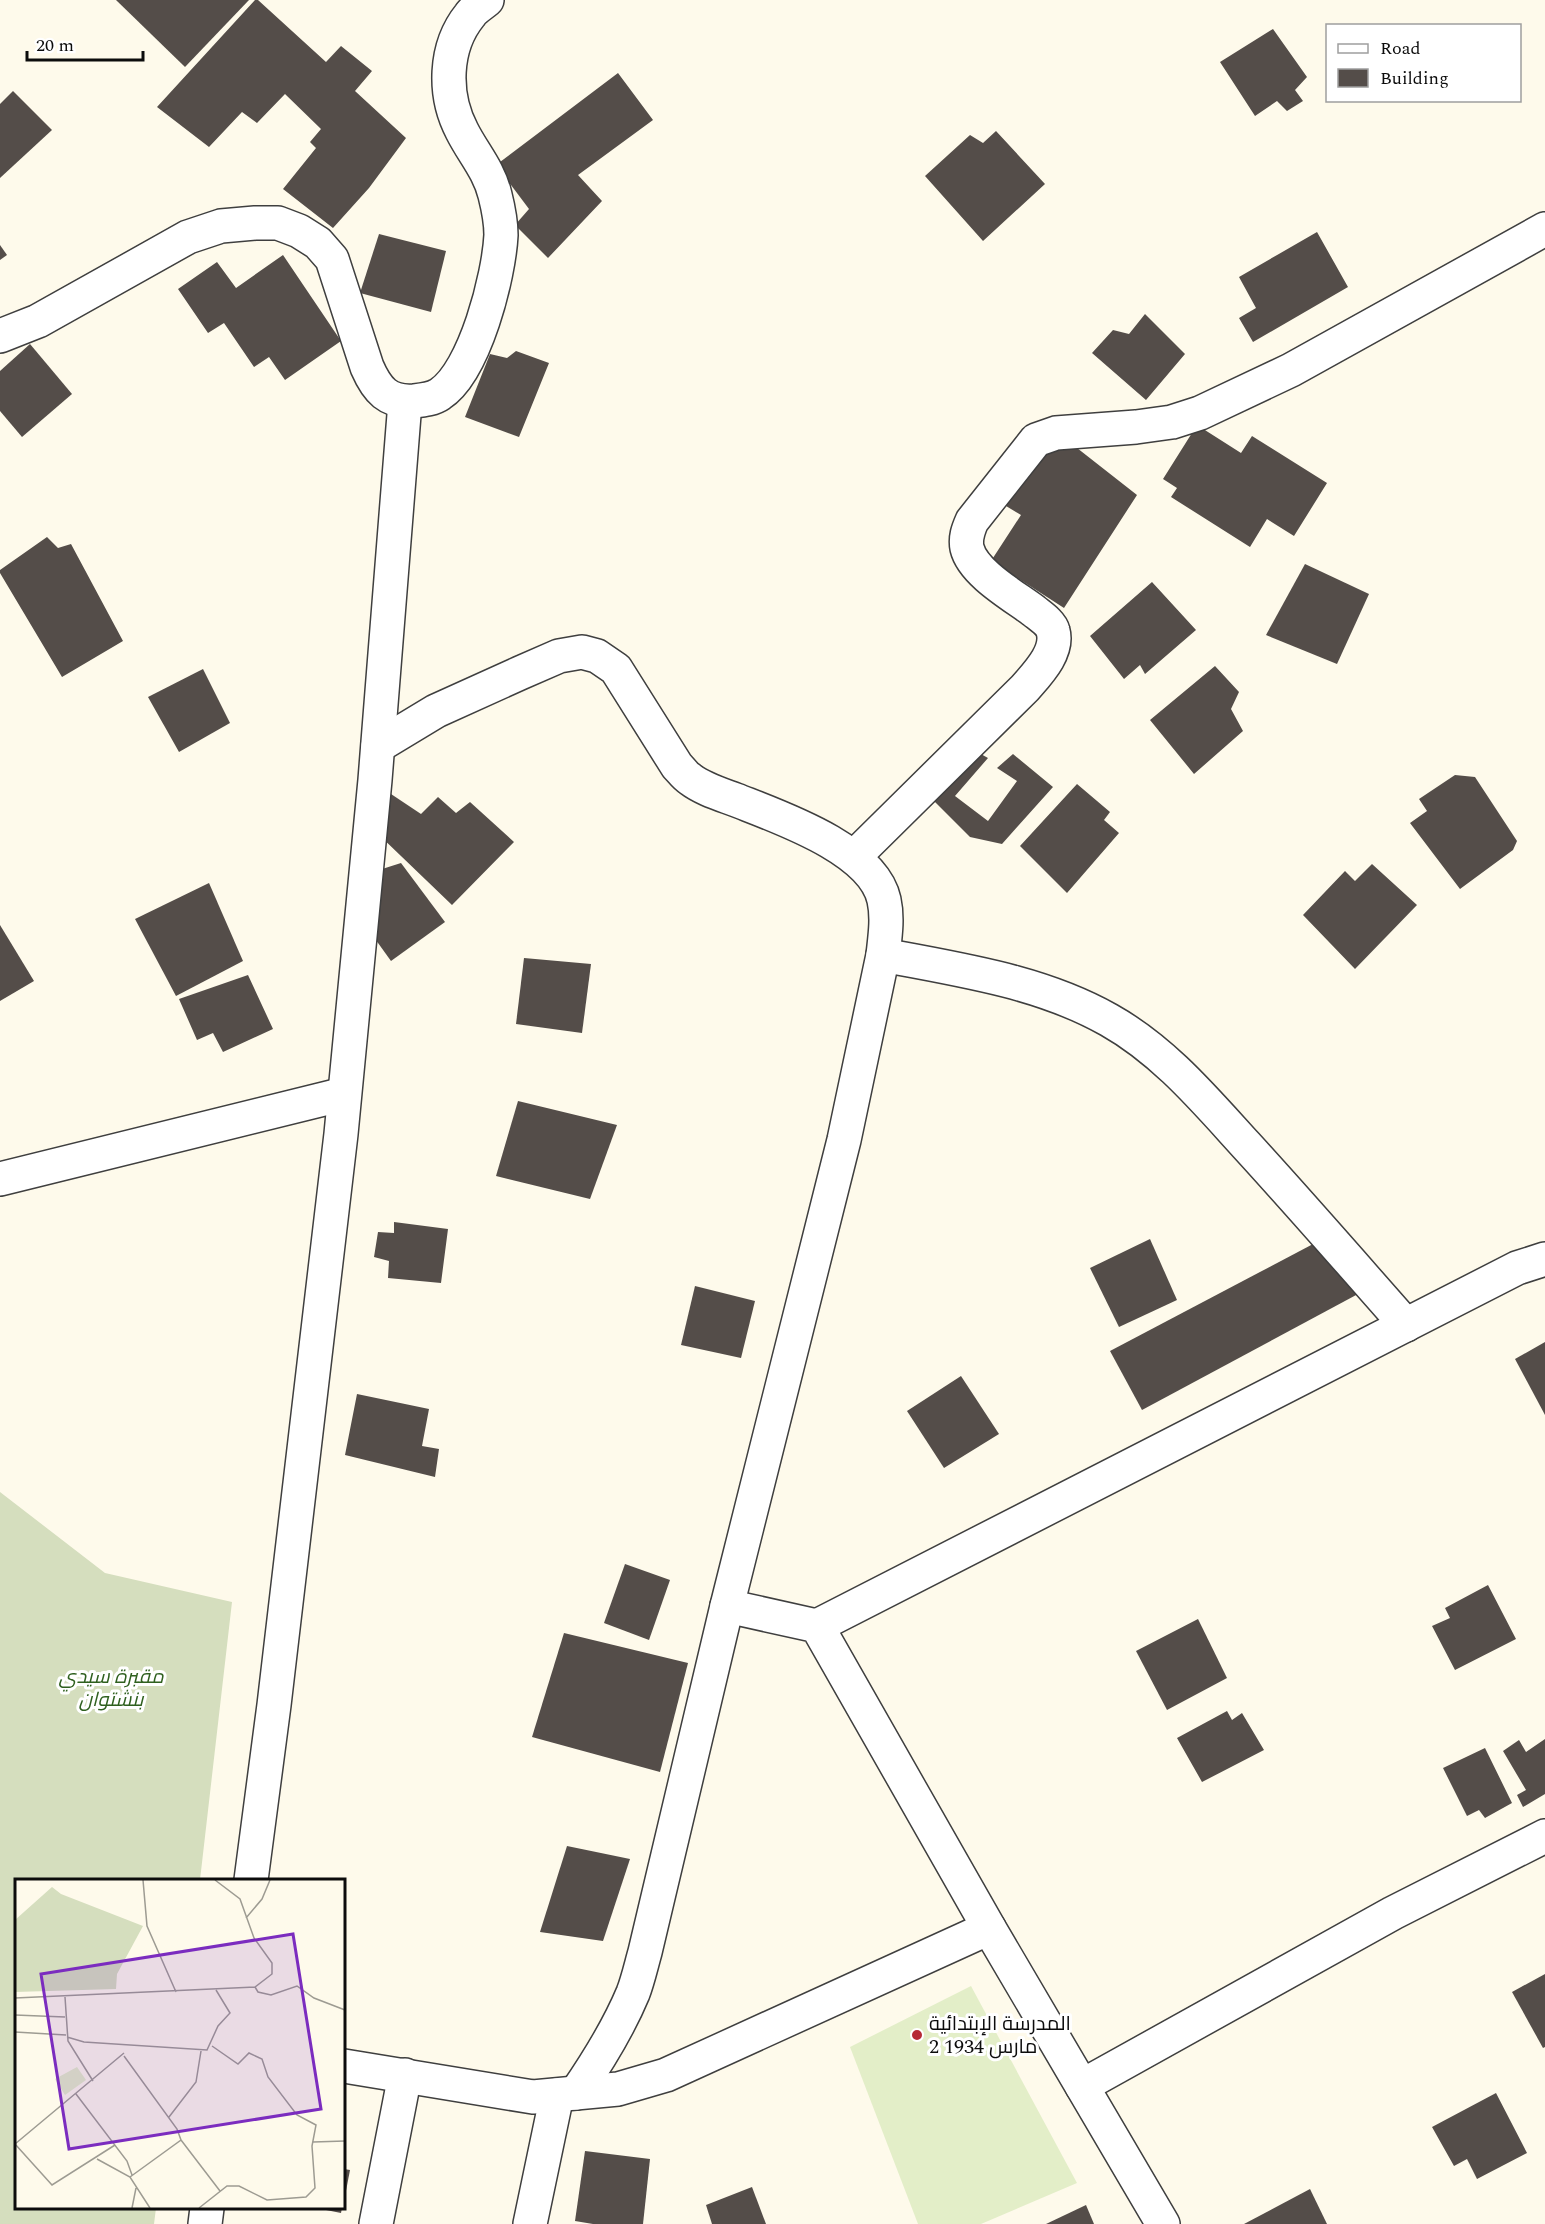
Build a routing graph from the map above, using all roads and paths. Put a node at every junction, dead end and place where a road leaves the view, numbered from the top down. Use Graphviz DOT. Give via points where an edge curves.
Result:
graph roads {
  1 [pos="487,0"];
  2 [pos="1545,229"];
  3 [pos="0,336"];
  4 [pos="405,402"];
  5 [pos="378,746"];
  6 [pos="854,857"];
  7 [pos="883,955"];
  8 [pos="345,1095"];
  9 [pos="0,1179"];
  10 [pos="1545,1259"];
  11 [pos="1406,1325"];
  12 [pos="726,1606"];
  13 [pos="817,1626"];
  14 [pos="1545,1836"];
  15 [pos="251,1879"];
  16 [pos="989,1928"];
  17 [pos="345,2066"];
  18 [pos="405,2075"];
  19 [pos="1082,2086"];
  20 [pos="567,2094"];
  21 [pos="207,2209"];
  22 [pos="205,2224"];
  23 [pos="376,2224"];
  24 [pos="530,2224"];
  25 [pos="1163,2224"];
  1 -- 4 [label="street" via="470,14 455,40 449,66 450,98 461,130 483,163 495,195 501,233 496,273 473,348 453,382 440,394"];
  2 -- 6 [label="street" via="1291,370 1200,413 1136,428 1056,433 1036,441 972,521 967,547 979,569 1053,630 1048,659 1025,688"];
  3 -- 4 [label="street" via="38,321 188,237 221,226 278,223 318,243 332,260 374,382 384,394"];
  4 -- 5 [label="street"];
  5 -- 6 [label="street" via="436,711 559,656 582,652 597,656 616,669 677,766 689,778 799,825"];
  5 -- 8 [label="street"];
  6 -- 7 [label="street" via="874,876 884,899"];
  7 -- 11 [label="street" via="1002,978 1053,994 1108,1019 1146,1044 1212,1108"];
  7 -- 12 [label="street" via="844,1140"];
  8 -- 9 [label="street"];
  8 -- 15 [label="street"];
  10 -- 11 [label="street" via="1518,1268"];
  11 -- 13 [label="street"];
  12 -- 13 [label="street"];
  12 -- 20 [label="street" via="633,1993 599,2059"];
  13 -- 16 [label="street"];
  14 -- 19 [label="street" via="1393,1913"];
  16 -- 19 [label="street"];
  16 -- 20 [label="street" via="666,2075 618,2089"];
  17 -- 18 [label="street"];
  18 -- 20 [label="street" via="533,2097"];
  18 -- 23 [label="street"];
  19 -- 25 [label="street"];
  20 -- 24 [label="street"];
  21 -- 22 [label="street"];
}
